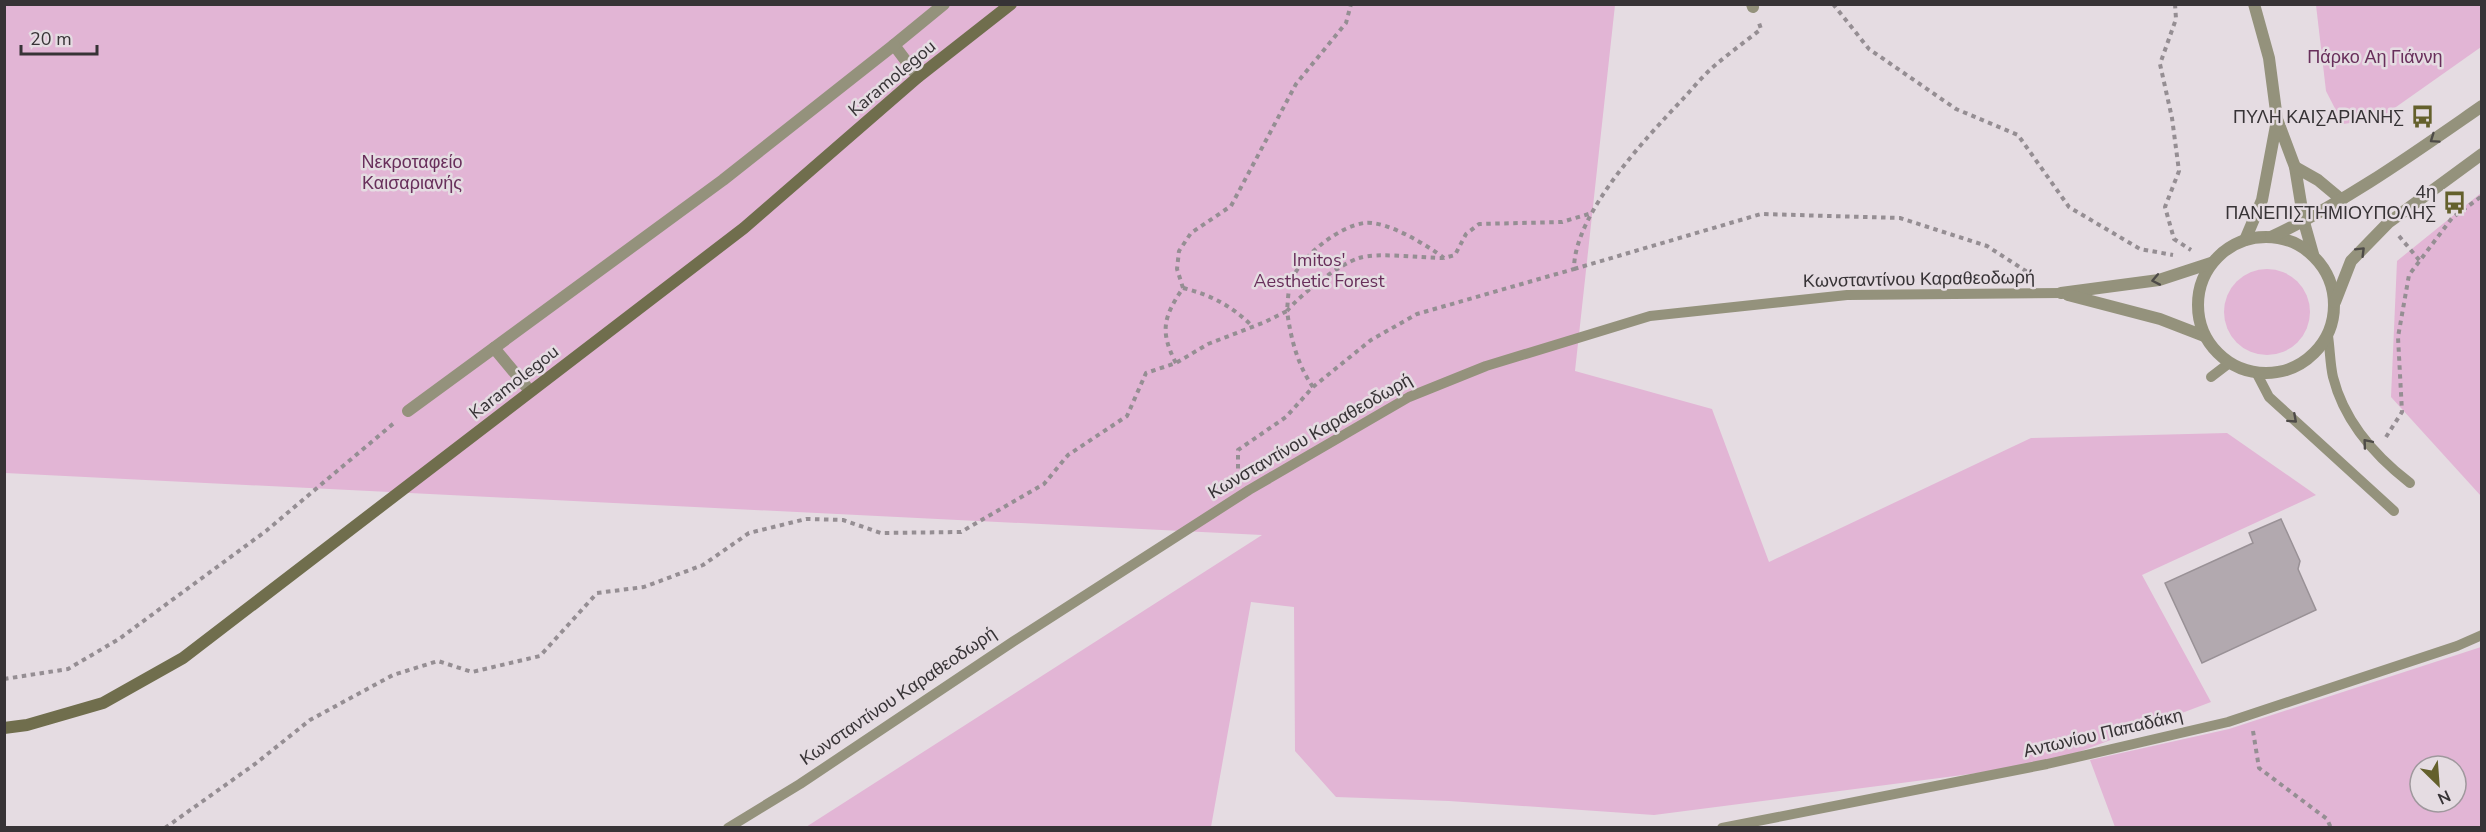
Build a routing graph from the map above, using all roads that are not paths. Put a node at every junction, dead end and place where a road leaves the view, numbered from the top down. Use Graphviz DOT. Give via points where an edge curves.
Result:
graph roads {
  1 [pos="944,4"];
  2 [pos="1011,4"];
  3 [pos="2254,4"];
  4 [pos="894,45"];
  5 [pos="918,77"];
  6 [pos="2481,106"];
  7 [pos="2277,118"];
  8 [pos="2481,154"];
  9 [pos="2295,167"];
  10 [pos="2342,200"];
  11 [pos="2304,222"];
  12 [pos="2271,237"];
  13 [pos="2246,240"];
  14 [pos="2313,254"];
  15 [pos="2211,263"];
  16 [pos="2061,293"];
  17 [pos="2335,302"];
  18 [pos="2204,336"];
  19 [pos="2328,336"];
  20 [pos="494,348"];
  21 [pos="2228,364"];
  22 [pos="2257,374"];
  23 [pos="2211,378"];
  24 [pos="530,391"];
  25 [pos="408,411"];
  26 [pos="2410,483"];
  27 [pos="2394,511"];
  28 [pos="2481,635"];
  29 [pos="4,728"];
  30 [pos="728,828"];
  31 [pos="1722,828"];
  1 -- 4 [label="street"];
  2 -- 5 [label="main road, Karamolegou"];
  3 -- 7 [label="street" via="2269,58"];
  4 -- 5 [label="street"];
  4 -- 20 [label="street" via="723,180"];
  5 -- 24 [label="main road, Karamolegou" via="744,228"];
  6 -- 10 [label="street, one-way"];
  7 -- 9 [label="street"];
  7 -- 13 [label="street" via="2262,200"];
  17 -- 8 [label="street, one-way" via="2351,261 2388,223"];
  9 -- 10 [label="street"];
  9 -- 11 [label="street"];
  10 -- 11 [label="street"];
  11 -- 12 [label="street"];
  11 -- 14 [label="street"];
  12 -- 13 [label="street"];
  12 -- 14 [label="street" via="2293,242"];
  13 -- 15 [label="street"];
  14 -- 17 [label="street" via="2329,276"];
  15 -- 16 [label="street, Κωνσταντίνου Καραθεοδωρή, one-way" via="2159,280"];
  15 -- 18 [label="street" via="2200,286 2197,311"];
  16 -- 18 [label="street, Κωνσταντίνου Καραθεοδωρή" via="2160,319"];
  16 -- 30 [label="lane, Κωνσταντίνου Καραθεοδωρή" via="1847,295 1650,316 1486,366 1409,397 1249,490"];
  17 -- 19 [label="street"];
  18 -- 21 [label="street"];
  19 -- 22 [label="street" via="2310,358 2285,372"];
  26 -- 19 [label="lane, one-way" via="2387,466 2362,438 2333,377"];
  20 -- 24 [label="street"];
  20 -- 25 [label="street"];
  21 -- 22 [label="street"];
  21 -- 23 [label="lane"];
  22 -- 27 [label="lane, one-way" via="2269,397"];
  24 -- 29 [label="main road, Karamolegou" via="183,658 103,703"];
  28 -- 31 [label="lane, Αντωνίου Παπαδάκη" via="2228,722 2047,764"];
}
